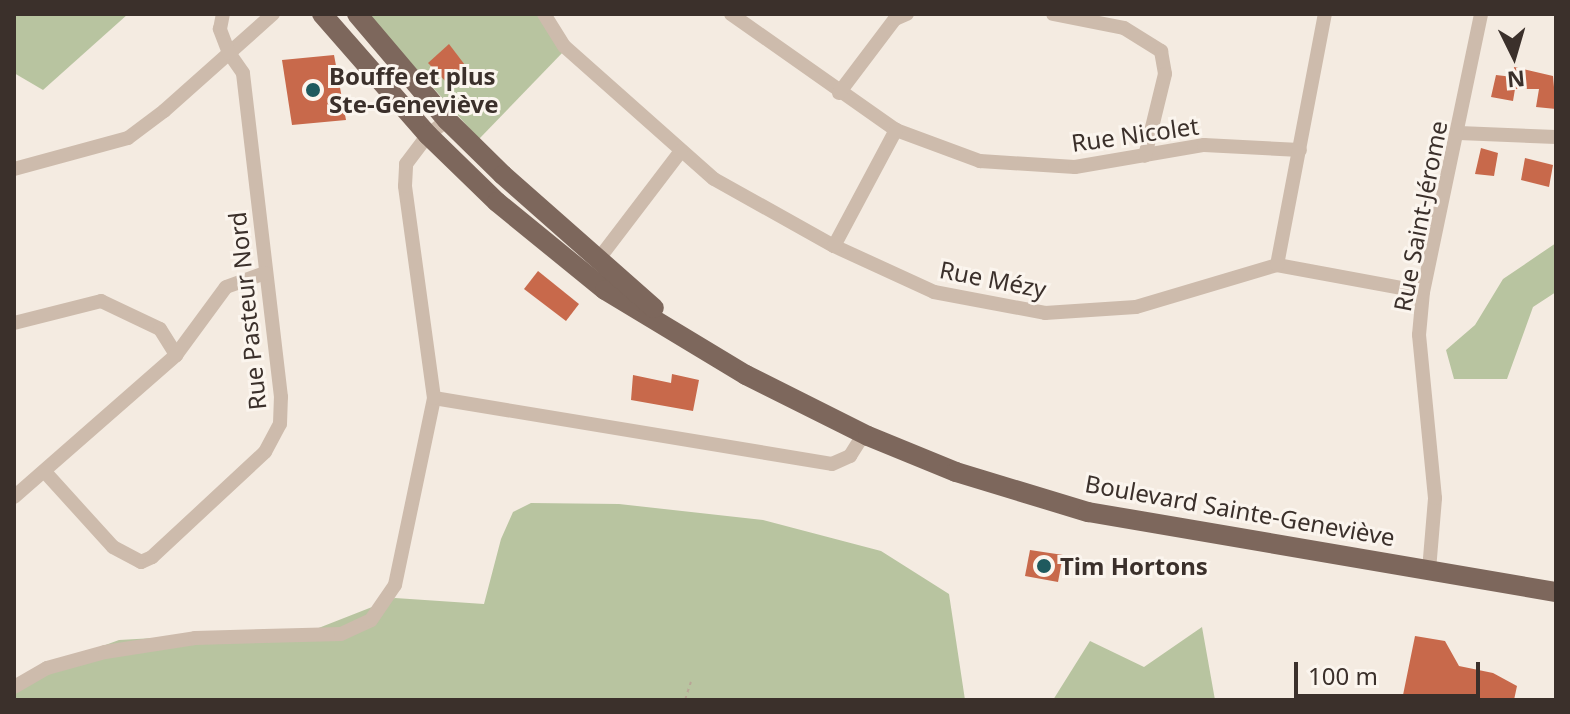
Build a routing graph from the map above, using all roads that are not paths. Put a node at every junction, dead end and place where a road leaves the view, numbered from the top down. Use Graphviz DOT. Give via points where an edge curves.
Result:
graph roads {
  1 [pos="223,14"];
  2 [pos="273,14"];
  3 [pos="322,14"];
  4 [pos="357,14"];
  5 [pos="544,14"];
  6 [pos="731,14"];
  7 [pos="907,14"];
  8 [pos="1053,14"];
  9 [pos="1325,14"];
  10 [pos="1481,14"];
  11 [pos="229,53"];
  12 [pos="839,93"];
  13 [pos="447,120"];
  14 [pos="896,130"];
  15 [pos="1459,133"];
  16 [pos="428,135"];
  17 [pos="1556,137"];
  18 [pos="1300,150"];
  19 [pos="681,151"];
  20 [pos="1145,156"];
  21 [pos="14,169"];
  22 [pos="834,246"];
  23 [pos="604,252"];
  24 [pos="1277,265"];
  25 [pos="265,273"];
  26 [pos="1423,292"];
  27 [pos="14,323"];
  28 [pos="706,351"];
  29 [pos="176,355"];
  30 [pos="434,398"];
  31 [pos="864,434"];
  32 [pos="45,472"];
  33 [pos="14,497"];
  34 [pos="1429,570"];
  35 [pos="1556,592"];
  36 [pos="14,687"];
  1 -- 11 [label="street, Rue Pasteur Nord" via="220,29"];
  2 -- 11 [label="street"];
  3 -- 16 [label="main road, Boulevard Sainte-Geneviève"];
  4 -- 13 [label="main road, Boulevard Sainte-Geneviève"];
  5 -- 19 [label="street, Rue Mézy" via="564,46"];
  6 -- 12 [label="street, Rue Nicolet"];
  7 -- 12 [label="street" via="895,19"];
  8 -- 20 [label="street" via="1124,28 1161,51 1165,74"];
  9 -- 18 [label="street"];
  10 -- 15 [label="street, Rue Saint-Jérome"];
  11 -- 21 [label="street" via="128,138"];
  11 -- 25 [label="street, Rue Pasteur Nord" via="243,73"];
  12 -- 14 [label="street, Rue Nicolet"];
  13 -- 16 [label="street"];
  13 -- 28 [label="main road, Boulevard Sainte-Geneviève" via="595,258"];
  14 -- 20 [label="street, Rue Nicolet" via="980,161 1075,167"];
  14 -- 22 [label="street"];
  15 -- 17 [label="street"];
  15 -- 26 [label="street, Rue Saint-Jérome"];
  16 -- 28 [label="main road, Boulevard Sainte-Geneviève" via="497,202 605,290"];
  16 -- 30 [label="street" via="406,164 405,186"];
  18 -- 20 [label="street, Rue Nicolet" via="1204,145"];
  18 -- 24 [label="street"];
  19 -- 22 [label="street, Rue Mézy" via="714,179"];
  19 -- 23 [label="street"];
  22 -- 24 [label="street, Rue Mézy" via="934,292 1045,313 1136,307"];
  24 -- 26 [label="street, Rue Mézy"];
  25 -- 29 [label="street" via="226,287"];
  25 -- 32 [label="street, Rue Pasteur Nord" via="280,424 265,452 152,557 141,562 113,547"];
  26 -- 34 [label="street, Rue Saint-Jérome" via="1419,335 1435,498"];
  27 -- 29 [label="street" via="101,301 160,329"];
  28 -- 31 [label="main road, Boulevard Sainte-Geneviève"];
  29 -- 32 [label="street"];
  30 -- 31 [label="street" via="832,464 850,456"];
  30 -- 36 [label="street" via="395,585 371,620 341,634 195,638 105,652 47,668"];
  31 -- 34 [label="main road, Boulevard Sainte-Geneviève" via="956,472 1088,512"];
  32 -- 33 [label="street"];
  34 -- 35 [label="main road, Boulevard Sainte-Geneviève"];
}
